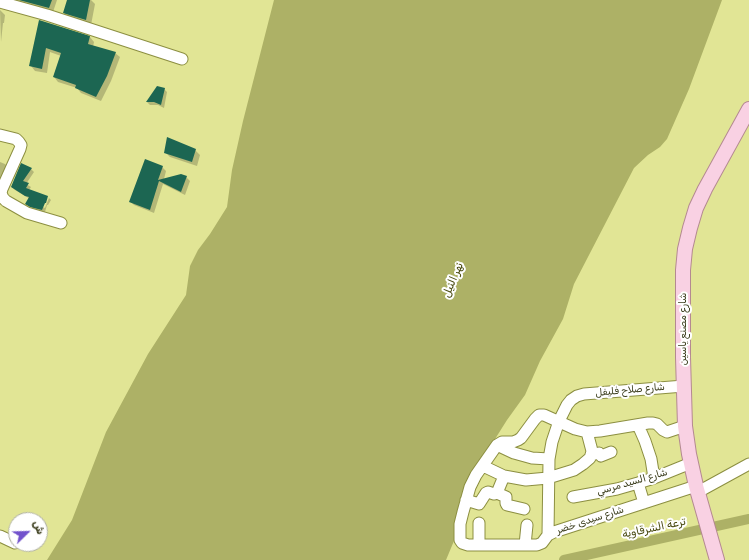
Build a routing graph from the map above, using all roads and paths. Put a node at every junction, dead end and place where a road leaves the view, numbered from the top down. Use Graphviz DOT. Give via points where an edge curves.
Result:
graph roads {
  1 [pos="0,2"];
  2 [pos="182,59"];
  3 [pos="749,109"];
  4 [pos="0,135"];
  5 [pos="60,223"];
  6 [pos="684,386"];
  7 [pos="559,422"];
  8 [pos="638,425"];
  9 [pos="685,426"];
  10 [pos="586,432"];
  11 [pos="496,445"];
  12 [pos="610,452"];
  13 [pos="591,455"];
  14 [pos="549,459"];
  15 [pos="691,464"];
  16 [pos="749,464"];
  17 [pos="483,466"];
  18 [pos="504,476"];
  19 [pos="548,478"];
  20 [pos="654,478"];
  21 [pos="638,483"];
  22 [pos="697,489"];
  23 [pos="497,494"];
  24 [pos="573,497"];
  25 [pos="466,500"];
  26 [pos="644,503"];
  27 [pos="524,508"];
  28 [pos="479,523"];
  29 [pos="527,525"];
  30 [pos="548,535"];
  31 [pos="479,545"];
  32 [pos="525,545"];
  33 [pos="716,558"];
  1 -- 2 [label="street"];
  3 -- 6 [label="main road, شارع مصنع ياسين" via="696,208 685,249"];
  4 -- 5 [label="street" via="16,139 21,145 2,189 3,198 27,213"];
  6 -- 7 [label="street, شارع صلاح فليفل" via="577,396 567,405"];
  6 -- 9 [label="main road, شارع مصنع ياسين"];
  7 -- 10 [label="street"];
  7 -- 11 [label="street" via="544,415 537,417 518,440"];
  7 -- 14 [label="street"];
  8 -- 9 [label="street" via="653,423 667,432"];
  8 -- 10 [label="street"];
  8 -- 20 [label="street" via="651,459"];
  9 -- 15 [label="main road, شارع مصنع ياسين"];
  10 -- 13 [label="street"];
  11 -- 14 [label="street" via="520,455"];
  11 -- 17 [label="street"];
  12 -- 13 [label="street" via="601,456 599,452"];
  13 -- 19 [label="street" via="574,470"];
  14 -- 19 [label="street"];
  15 -- 20 [label="street, شارع السيد مرسي"];
  15 -- 22 [label="main road, شارع مصنع ياسين"];
  16 -- 22 [label="street, شارع سيدى خضر"];
  17 -- 18 [label="street"];
  17 -- 25 [label="street" via="476,475"];
  18 -- 19 [label="street" via="526,480"];
  18 -- 23 [label="street"];
  19 -- 30 [label="street"];
  20 -- 21 [label="street, شارع السيد مرسي"];
  21 -- 24 [label="street, شارع السيد مرسي"];
  21 -- 26 [label="street"];
  22 -- 26 [label="street, شارع سيدى خضر"];
  22 -- 33 [label="main road, شارع مصنع ياسين"];
  23 -- 25 [label="street" via="486,492 479,504"];
  23 -- 27 [label="street" via="506,497 507,505"];
  25 -- 31 [label="street, شارع سيدى خضر" via="460,524 460,540 468,545"];
  26 -- 30 [label="street, شارع سيدى خضر"];
  28 -- 31 [label="street"];
  29 -- 32 [label="street"];
  30 -- 32 [label="street, شارع سيدى خضر" via="542,543"];
  31 -- 32 [label="street, شارع سيدى خضر"];
}
